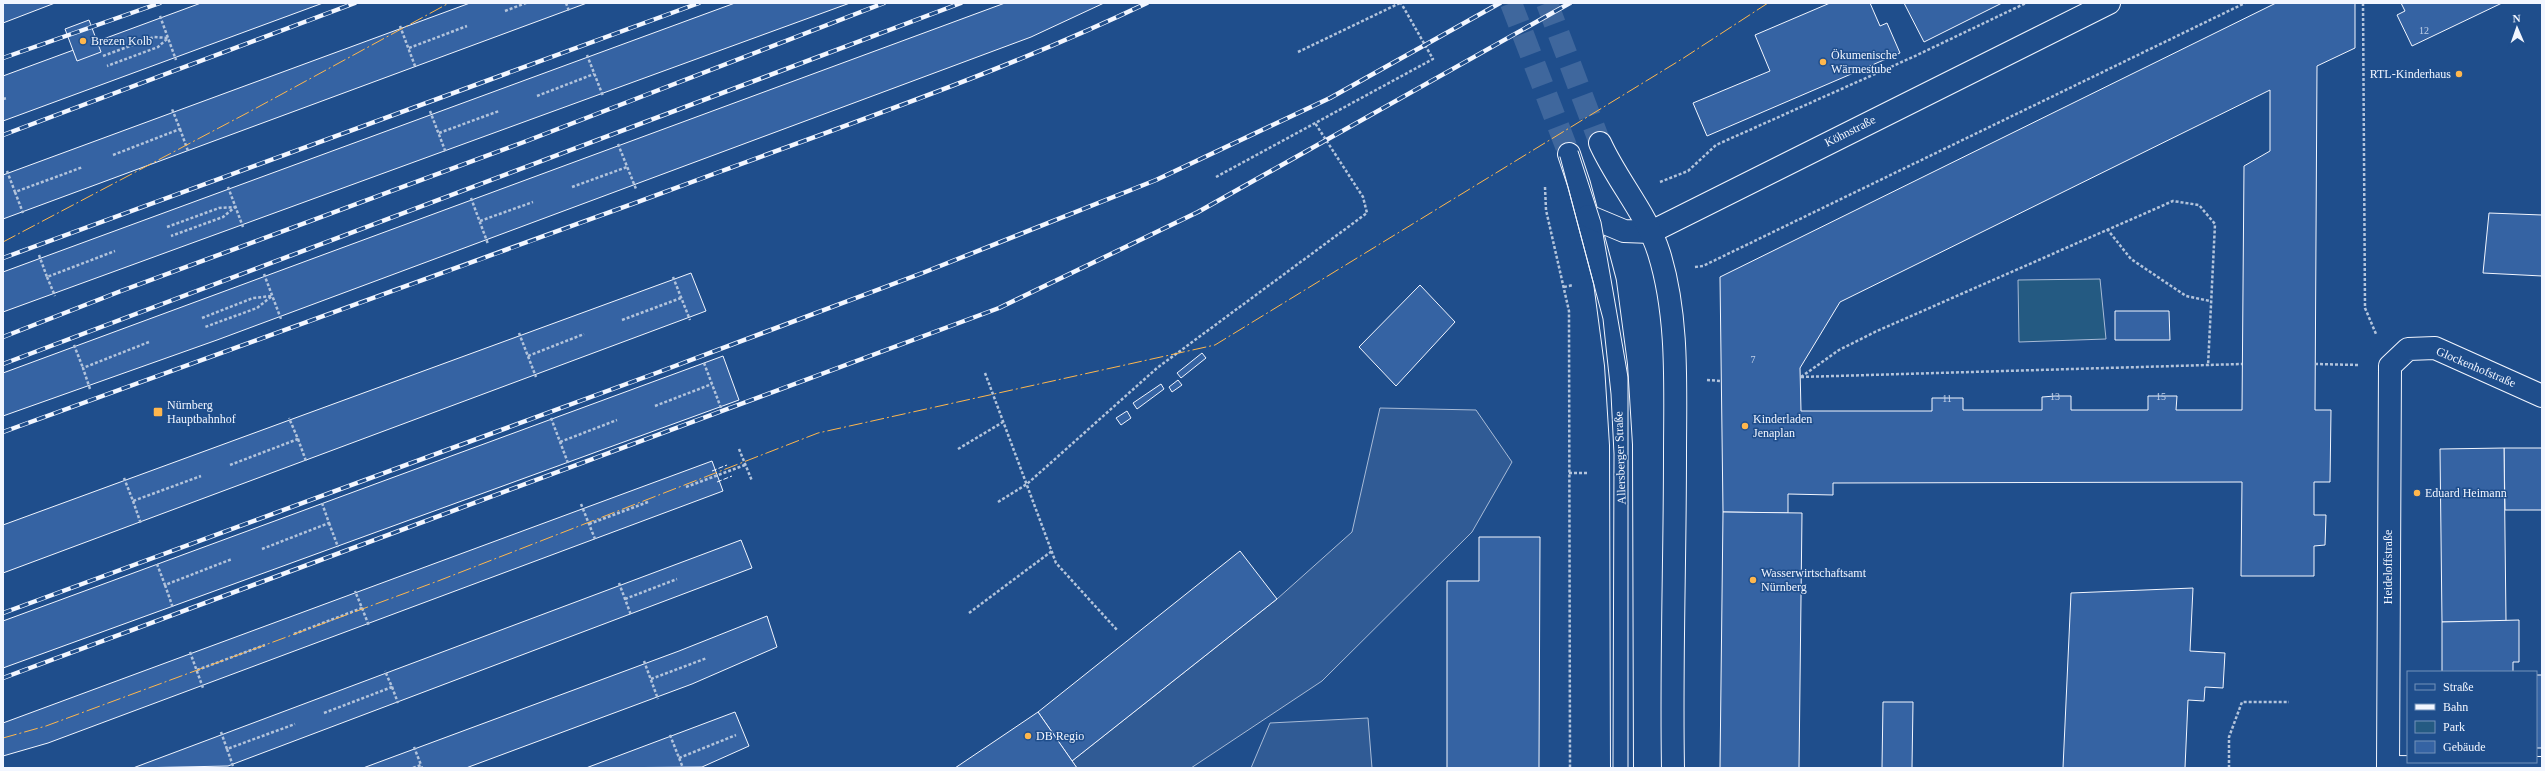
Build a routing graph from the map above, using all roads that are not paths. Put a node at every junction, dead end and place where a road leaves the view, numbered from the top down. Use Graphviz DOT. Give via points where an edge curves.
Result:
graph roads {
  1 [pos="2109,3"];
  2 [pos="1600,143"];
  3 [pos="1568,154"];
  4 [pos="1588,216"];
  5 [pos="1651,232"];
  6 [pos="2390,366"];
  7 [pos="2542,396"];
  8 [pos="1622,768"];
  9 [pos="1673,768"];
  10 [pos="2388,768"];
  11 [pos="2542,768"];
  1 -- 5 [label="street, Köhnstraße"];
  2 -- 5 [label="street" via="1610,165"];
  3 -- 4 [label="street, Allersberger Straße"];
  4 -- 5 [label="street, Köhnstraße" via="1624,231"];
  4 -- 8 [label="street, Allersberger Straße" via="1605,282 1616,365 1621,445"];
  5 -- 9 [label="street" via="1664,272 1670,314 1675,394"];
  6 -- 7 [label="street, Glockenhofstraße" via="2408,349 2435,348"];
  6 -- 10 [label="street, Heideloffstraße"];
  10 -- 11 [label="street"];
}
